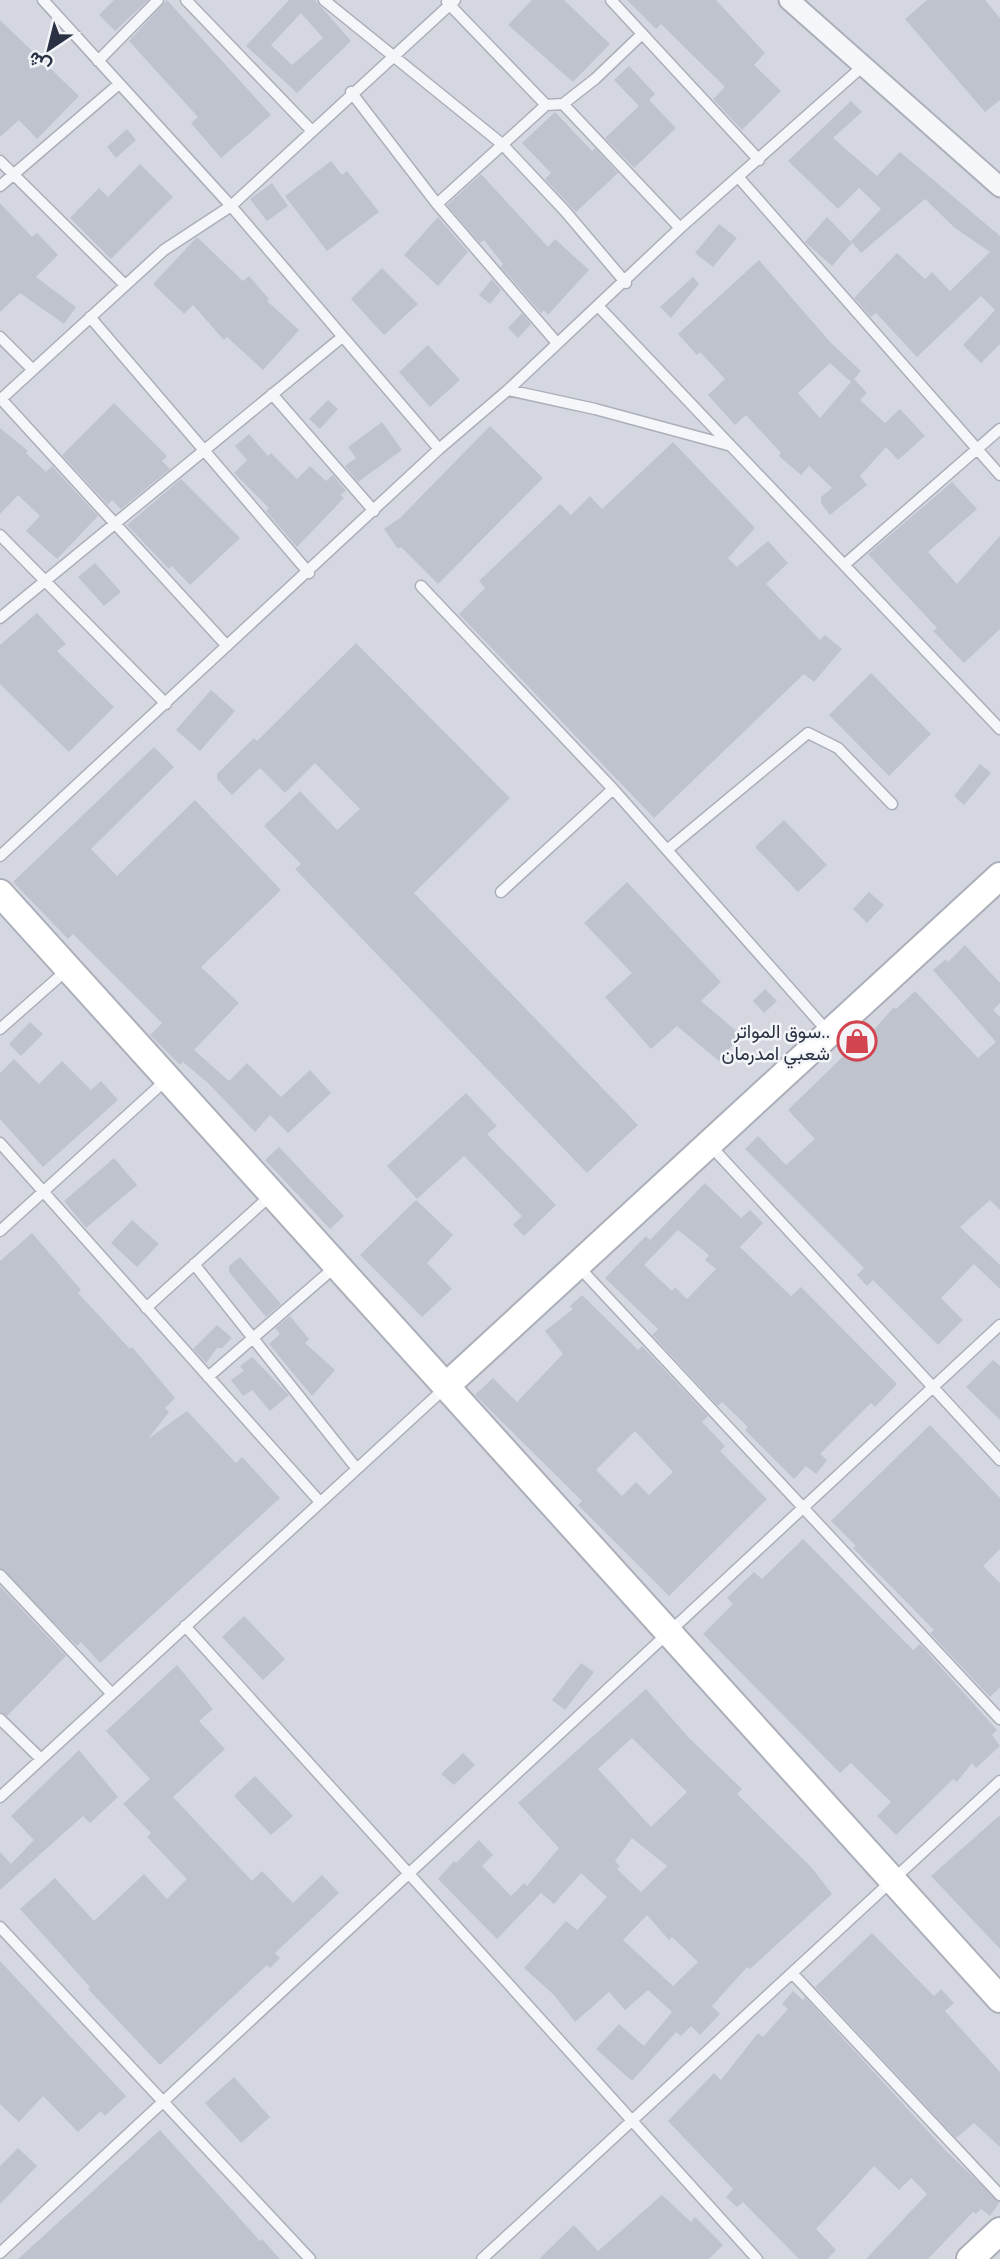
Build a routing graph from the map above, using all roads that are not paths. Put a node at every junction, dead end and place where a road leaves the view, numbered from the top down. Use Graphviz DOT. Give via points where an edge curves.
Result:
graph roads {
  1 [pos="43,0"];
  2 [pos="158,0"];
  3 [pos="186,0"];
  4 [pos="324,0"];
  5 [pos="611,0"];
  6 [pos="789,0"];
  7 [pos="450,2"];
  8 [pos="641,35"];
  9 [pos="393,56"];
  10 [pos="98,61"];
  11 [pos="863,66"];
  12 [pos="119,84"];
  13 [pos="351,92"];
  14 [pos="563,104"];
  15 [pos="546,105"];
  16 [pos="310,130"];
  17 [pos="502,144"];
  18 [pos="760,160"];
  19 [pos="0,161"];
  20 [pos="13,174"];
  21 [pos="739,178"];
  22 [pos="0,186"];
  23 [pos="1000,187"];
  24 [pos="437,204"];
  25 [pos="230,206"];
  26 [pos="680,229"];
  27 [pos="626,283"];
  28 [pos="125,285"];
  29 [pos="599,307"];
  30 [pos="90,317"];
  31 [pos="0,337"];
  32 [pos="341,338"];
  33 [pos="557,343"];
  34 [pos="33,370"];
  35 [pos="508,390"];
  36 [pos="272,394"];
  37 [pos="1,400"];
  38 [pos="1000,429"];
  39 [pos="731,446"];
  40 [pos="439,449"];
  41 [pos="976,449"];
  42 [pos="205,450"];
  43 [pos="1000,475"];
  44 [pos="374,511"];
  45 [pos="115,524"];
  46 [pos="0,534"];
  47 [pos="844,565"];
  48 [pos="309,573"];
  49 [pos="45,581"];
  50 [pos="421,586"];
  51 [pos="0,618"];
  52 [pos="227,646"];
  53 [pos="166,704"];
  54 [pos="1000,729"];
  55 [pos="613,789"];
  56 [pos="892,804"];
  57 [pos="667,850"];
  58 [pos="0,856"];
  59 [pos="1000,876"];
  60 [pos="501,892"];
  61 [pos="0,893"];
  62 [pos="68,968"];
  63 [pos="0,1029"];
  64 [pos="829,1033"];
  65 [pos="169,1077"];
  66 [pos="707,1142"];
  67 [pos="0,1143"];
  68 [pos="43,1191"];
  69 [pos="271,1194"];
  70 [pos="0,1231"];
  71 [pos="194,1264"];
  72 [pos="337,1266"];
  73 [pos="578,1266"];
  74 [pos="146,1308"];
  75 [pos="1000,1325"];
  76 [pos="252,1338"];
  77 [pos="208,1377"];
  78 [pos="446,1386"];
  79 [pos="933,1387"];
  80 [pos="1000,1460"];
  81 [pos="357,1469"];
  82 [pos="320,1502"];
  83 [pos="803,1508"];
  84 [pos="0,1575"];
  85 [pos="185,1626"];
  86 [pos="668,1633"];
  87 [pos="111,1694"];
  88 [pos="0,1719"];
  89 [pos="1000,1719"];
  90 [pos="41,1759"];
  91 [pos="1000,1781"];
  92 [pos="0,1797"];
  93 [pos="410,1873"];
  94 [pos="892,1880"];
  95 [pos="0,1927"];
  96 [pos="792,1973"];
  97 [pos="1000,1999"];
  98 [pos="164,2102"];
  99 [pos="631,2121"];
  100 [pos="1000,2195"];
  101 [pos="1000,2231"];
  102 [pos="0,2253"];
  103 [pos="5,2259"];
  104 [pos="310,2259"];
  105 [pos="482,2259"];
  106 [pos="757,2259"];
  107 [pos="970,2259"];
  1 -- 10 [label="lane"];
  2 -- 10 [label="lane"];
  3 -- 16 [label="lane"];
  4 -- 9 [label="lane"];
  5 -- 8 [label="lane"];
  6 -- 11 [label="street"];
  7 -- 9 [label="lane"];
  7 -- 15 [label="lane"];
  8 -- 14 [label="lane"];
  8 -- 18 [label="lane"];
  9 -- 13 [label="lane"];
  9 -- 17 [label="lane"];
  10 -- 12 [label="lane"];
  11 -- 18 [label="lane"];
  11 -- 23 [label="street"];
  12 -- 20 [label="lane"];
  12 -- 25 [label="lane"];
  13 -- 16 [label="lane"];
  13 -- 24 [label="lane"];
  14 -- 15 [label="lane"];
  14 -- 26 [label="lane"];
  15 -- 17 [label="lane"];
  16 -- 25 [label="lane"];
  17 -- 24 [label="lane"];
  17 -- 27 [label="lane"];
  18 -- 21 [label="lane"];
  19 -- 20 [label="lane"];
  20 -- 22 [label="lane"];
  20 -- 28 [label="lane"];
  21 -- 26 [label="lane"];
  21 -- 41 [label="lane"];
  24 -- 33 [label="lane"];
  25 -- 28 [label="lane" via="163,250"];
  25 -- 32 [label="lane"];
  26 -- 27 [label="lane"];
  27 -- 29 [label="lane"];
  28 -- 30 [label="lane"];
  29 -- 33 [label="lane"];
  29 -- 39 [label="lane"];
  30 -- 34 [label="lane"];
  30 -- 42 [label="lane"];
  31 -- 34 [label="lane"];
  32 -- 36 [label="lane"];
  32 -- 40 [label="lane"];
  33 -- 35 [label="lane"];
  34 -- 37 [label="lane"];
  35 -- 39 [label="lane"];
  35 -- 40 [label="lane"];
  36 -- 42 [label="lane"];
  36 -- 44 [label="lane"];
  37 -- 45 [label="lane"];
  38 -- 41 [label="lane"];
  39 -- 47 [label="lane"];
  40 -- 44 [label="lane"];
  41 -- 43 [label="lane"];
  41 -- 47 [label="lane"];
  42 -- 45 [label="lane"];
  42 -- 48 [label="lane"];
  44 -- 48 [label="lane"];
  45 -- 49 [label="lane"];
  45 -- 52 [label="lane"];
  46 -- 49 [label="lane"];
  47 -- 54 [label="lane"];
  48 -- 52 [label="lane"];
  49 -- 51 [label="lane"];
  49 -- 53 [label="lane"];
  50 -- 55 [label="lane"];
  52 -- 53 [label="lane"];
  53 -- 58 [label="lane"];
  55 -- 57 [label="lane"];
  55 -- 60 [label="lane"];
  56 -- 57 [label="lane" via="838,748 808,733"];
  57 -- 64 [label="lane"];
  59 -- 64 [label="street"];
  61 -- 62 [label="street"];
  62 -- 63 [label="lane"];
  62 -- 65 [label="street"];
  64 -- 66 [label="street"];
  65 -- 68 [label="lane"];
  65 -- 69 [label="street"];
  66 -- 73 [label="street"];
  66 -- 79 [label="lane"];
  67 -- 68 [label="lane"];
  68 -- 70 [label="lane"];
  68 -- 74 [label="lane"];
  69 -- 71 [label="lane"];
  69 -- 72 [label="street"];
  71 -- 74 [label="lane"];
  71 -- 76 [label="lane"];
  72 -- 76 [label="lane"];
  72 -- 78 [label="street"];
  73 -- 78 [label="street"];
  73 -- 83 [label="lane"];
  74 -- 77 [label="lane"];
  75 -- 79 [label="lane"];
  76 -- 77 [label="lane"];
  76 -- 81 [label="lane"];
  77 -- 82 [label="lane"];
  78 -- 81 [label="lane"];
  78 -- 86 [label="street"];
  79 -- 80 [label="lane"];
  79 -- 83 [label="lane"];
  81 -- 82 [label="lane"];
  82 -- 85 [label="lane"];
  83 -- 86 [label="lane"];
  83 -- 89 [label="lane"];
  84 -- 87 [label="lane"];
  85 -- 87 [label="lane"];
  85 -- 93 [label="lane"];
  86 -- 93 [label="lane"];
  86 -- 94 [label="street"];
  87 -- 90 [label="lane"];
  88 -- 90 [label="lane"];
  90 -- 92 [label="lane"];
  91 -- 94 [label="lane"];
  93 -- 98 [label="lane"];
  93 -- 99 [label="lane"];
  94 -- 96 [label="lane"];
  94 -- 97 [label="street"];
  95 -- 98 [label="lane"];
  96 -- 99 [label="lane"];
  96 -- 100 [label="lane"];
  98 -- 102 [label="lane"];
  98 -- 104 [label="lane"];
  99 -- 105 [label="lane"];
  99 -- 106 [label="lane"];
  101 -- 107 [label="street"];
  102 -- 103 [label="lane"];
}
